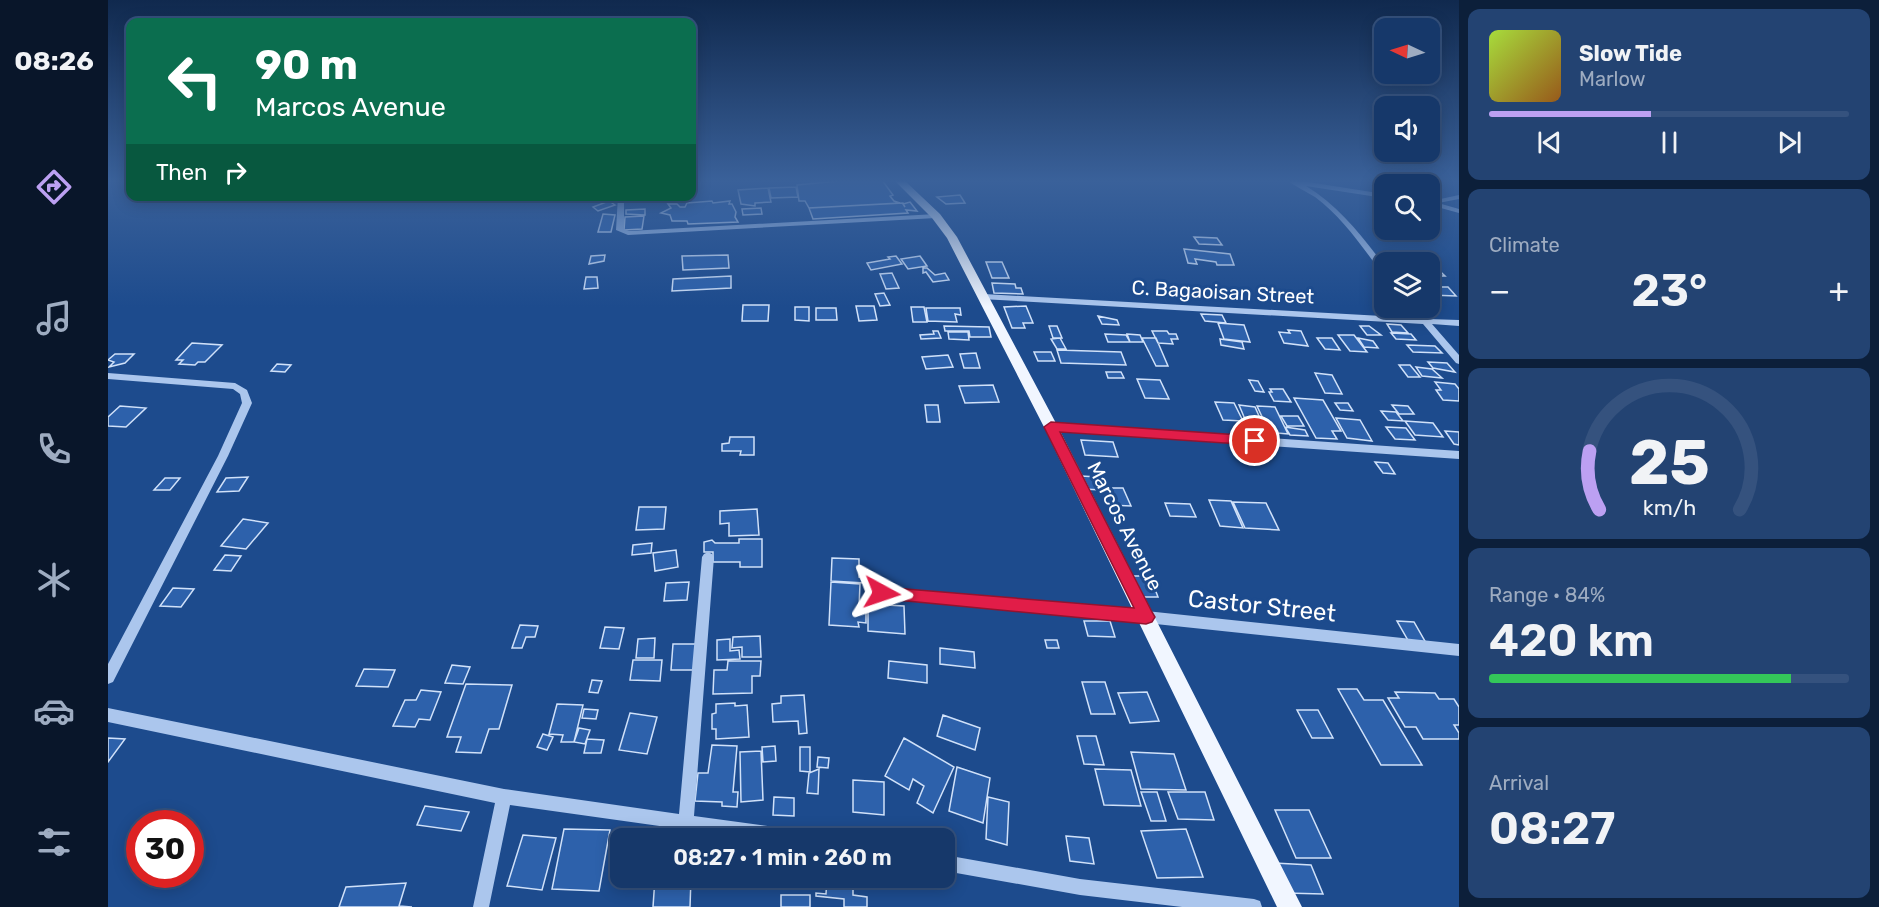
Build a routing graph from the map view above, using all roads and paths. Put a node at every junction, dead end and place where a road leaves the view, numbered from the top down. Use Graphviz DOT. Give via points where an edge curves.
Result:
graph roads {
  1 [pos="620,222"];
  2 [pos="821,222"];
  3 [pos="941,222"];
  4 [pos="1346,222"];
  5 [pos="1374,257"];
  6 [pos="984,297"];
  7 [pos="1422,318"];
  8 [pos="1424,321"];
  9 [pos="1459,323"];
  10 [pos="1459,361"];
  11 [pos="108,376"];
  12 [pos="1051,427"];
  13 [pos="1459,455"];
  14 [pos="708,557"];
  15 [pos="882,593"];
  16 [pos="1146,617"];
  17 [pos="1459,650"];
  18 [pos="108,678"];
  19 [pos="108,715"];
  20 [pos="504,797"];
  21 [pos="686,822"];
  22 [pos="728,828"];
  23 [pos="955,865"];
  24 [pos="481,907"];
  25 [pos="1254,907"];
  26 [pos="1290,907"];
  1 -- 2 [label="street" via="620,230 628,233"];
  3 -- 6 [label="main road, Marcos Avenue"];
  4 -- 5 [label="street"];
  6 -- 8 [label="street, C. Bagaoisan Street"];
  6 -- 12 [label="main road, Marcos Avenue"];
  7 -- 8 [label="street"];
  8 -- 9 [label="street, C. Bagaoisan Street"];
  8 -- 10 [label="street"];
  11 -- 18 [label="street" via="235,386 244,392 247,403"];
  12 -- 13 [label="street"];
  12 -- 16 [label="main road, Marcos Avenue"];
  14 -- 21 [label="street"];
  15 -- 16 [label="street, Castor Street"];
  16 -- 17 [label="street, Castor Street"];
  16 -- 26 [label="main road, Marcos Avenue"];
  19 -- 20 [label="street"];
  20 -- 21 [label="street"];
  20 -- 24 [label="street"];
  21 -- 22 [label="street"];
  23 -- 25 [label="street" via="1080,887"];
}
